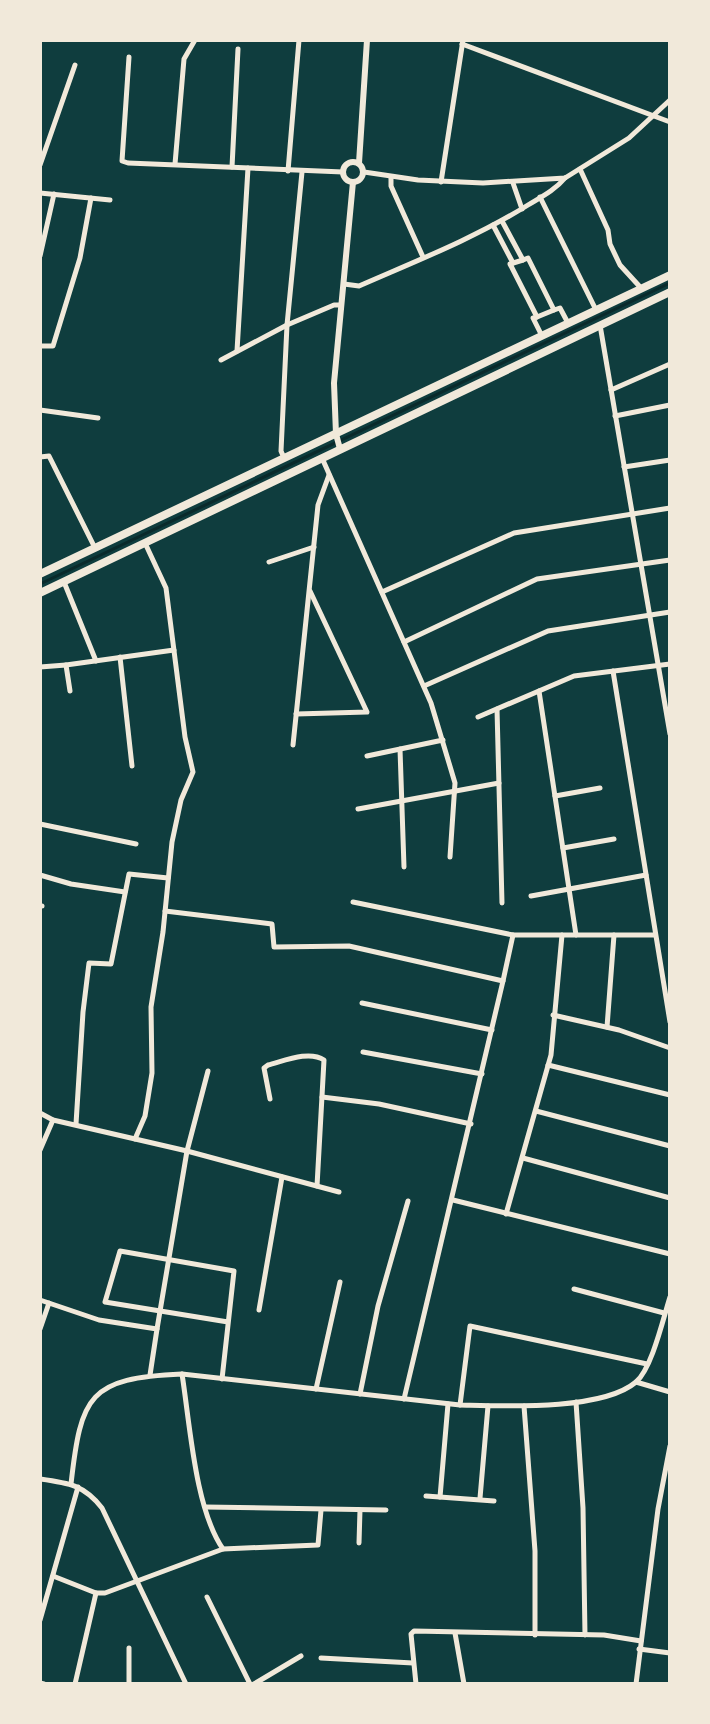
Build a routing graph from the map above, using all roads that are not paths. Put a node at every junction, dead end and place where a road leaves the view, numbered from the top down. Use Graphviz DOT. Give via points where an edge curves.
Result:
graph roads {
  1 [pos="195,40"];
  2 [pos="299,40"];
  3 [pos="367,40"];
  4 [pos="463,42"];
  5 [pos="238,49"];
  6 [pos="129,57"];
  7 [pos="75,64"];
  8 [pos="669,100"];
  9 [pos="654,116"];
  10 [pos="669,122"];
  11 [pos="359,163"];
  12 [pos="175,164"];
  13 [pos="40,165"];
  14 [pos="232,167"];
  15 [pos="248,168"];
  16 [pos="580,169"];
  17 [pos="288,171"];
  18 [pos="302,172"];
  19 [pos="343,172"];
  20 [pos="363,172"];
  21 [pos="391,178"];
  22 [pos="565,178"];
  23 [pos="353,182"];
  24 [pos="441,182"];
  25 [pos="513,183"];
  26 [pos="40,193"];
  27 [pos="54,194"];
  28 [pos="540,197"];
  29 [pos="91,198"];
  30 [pos="110,200"];
  31 [pos="522,209"];
  32 [pos="502,221"];
  33 [pos="493,225"];
  34 [pos="40,256"];
  35 [pos="423,257"];
  36 [pos="523,260"];
  37 [pos="513,263"];
  38 [pos="669,275"];
  39 [pos="344,284"];
  40 [pos="641,288"];
  41 [pos="669,291"];
  42 [pos="340,305"];
  43 [pos="554,310"];
  44 [pos="596,310"];
  45 [pos="537,317"];
  46 [pos="568,323"];
  47 [pos="287,325"];
  48 [pos="600,325"];
  49 [pos="542,336"];
  50 [pos="40,346"];
  51 [pos="237,351"];
  52 [pos="221,360"];
  53 [pos="669,364"];
  54 [pos="611,390"];
  55 [pos="669,405"];
  56 [pos="40,411"];
  57 [pos="615,416"];
  58 [pos="98,418"];
  59 [pos="336,436"];
  60 [pos="339,448"];
  61 [pos="40,457"];
  62 [pos="284,458"];
  63 [pos="322,458"];
  64 [pos="669,460"];
  65 [pos="624,467"];
  66 [pos="329,475"];
  67 [pos="669,508"];
  68 [pos="632,513"];
  69 [pos="145,543"];
  70 [pos="314,547"];
  71 [pos="95,548"];
  72 [pos="669,560"];
  73 [pos="269,562"];
  74 [pos="640,564"];
  75 [pos="41,573"];
  76 [pos="64,582"];
  77 [pos="309,590"];
  78 [pos="382,592"];
  79 [pos="40,593"];
  80 [pos="669,612"];
  81 [pos="649,616"];
  82 [pos="404,642"];
  83 [pos="174,650"];
  84 [pos="120,657"];
  85 [pos="96,661"];
  86 [pos="669,663"];
  87 [pos="66,665"];
  88 [pos="658,666"];
  89 [pos="40,667"];
  90 [pos="613,671"];
  91 [pos="424,686"];
  92 [pos="70,691"];
  93 [pos="539,691"];
  94 [pos="497,709"];
  95 [pos="296,714"];
  96 [pos="478,717"];
  97 [pos="669,734"];
  98 [pos="442,740"];
  99 [pos="293,745"];
  100 [pos="400,749"];
  101 [pos="367,756"];
  102 [pos="132,766"];
  103 [pos="499,783"];
  104 [pos="600,789"];
  105 [pos="454,790"];
  106 [pos="555,796"];
  107 [pos="401,801"];
  108 [pos="358,809"];
  109 [pos="40,824"];
  110 [pos="614,839"];
  111 [pos="136,844"];
  112 [pos="563,848"];
  113 [pos="450,857"];
  114 [pos="404,867"];
  115 [pos="40,875"];
  116 [pos="646,875"];
  117 [pos="168,878"];
  118 [pos="569,889"];
  119 [pos="125,892"];
  120 [pos="531,896"];
  121 [pos="353,902"];
  122 [pos="502,903"];
  123 [pos="165,911"];
  124 [pos="513,935"];
  125 [pos="562,935"];
  126 [pos="576,935"];
  127 [pos="614,935"];
  128 [pos="655,935"];
  129 [pos="503,981"];
  130 [pos="362,1003"];
  131 [pos="553,1015"];
  132 [pos="669,1022"];
  133 [pos="607,1027"];
  134 [pos="492,1030"];
  135 [pos="669,1048"];
  136 [pos="363,1052"];
  137 [pos="548,1065"];
  138 [pos="208,1071"];
  139 [pos="482,1074"];
  140 [pos="669,1095"];
  141 [pos="322,1097"];
  142 [pos="270,1099"];
  143 [pos="536,1111"];
  144 [pos="40,1113"];
  145 [pos="54,1120"];
  146 [pos="76,1124"];
  147 [pos="471,1124"];
  148 [pos="135,1139"];
  149 [pos="669,1146"];
  150 [pos="40,1150"];
  151 [pos="187,1151"];
  152 [pos="523,1158"];
  153 [pos="282,1177"];
  154 [pos="317,1186"];
  155 [pos="339,1192"];
  156 [pos="669,1198"];
  157 [pos="453,1200"];
  158 [pos="408,1201"];
  159 [pos="506,1214"];
  160 [pos="669,1254"];
  161 [pos="168,1261"];
  162 [pos="340,1282"];
  163 [pos="574,1289"];
  164 [pos="669,1297"];
  165 [pos="40,1300"];
  166 [pos="49,1303"];
  167 [pos="259,1310"];
  168 [pos="160,1312"];
  169 [pos="664,1313"];
  170 [pos="228,1322"];
  171 [pos="40,1329"];
  172 [pos="157,1329"];
  173 [pos="647,1364"];
  174 [pos="182,1374"];
  175 [pos="150,1375"];
  176 [pos="222,1379"];
  177 [pos="636,1382"];
  178 [pos="316,1389"];
  179 [pos="669,1392"];
  180 [pos="360,1394"];
  181 [pos="405,1399"];
  182 [pos="576,1402"];
  183 [pos="448,1404"];
  184 [pos="460,1405"];
  185 [pos="488,1406"];
  186 [pos="524,1406"];
  187 [pos="669,1446"];
  188 [pos="40,1479"];
  189 [pos="71,1484"];
  190 [pos="78,1487"];
  191 [pos="426,1496"];
  192 [pos="440,1497"];
  193 [pos="480,1498"];
  194 [pos="494,1501"];
  195 [pos="206,1507"];
  196 [pos="321,1510"];
  197 [pos="360,1510"];
  198 [pos="386,1510"];
  199 [pos="359,1543"];
  200 [pos="223,1549"];
  201 [pos="54,1576"];
  202 [pos="137,1582"];
  203 [pos="96,1593"];
  204 [pos="207,1597"];
  205 [pos="40,1620"];
  206 [pos="455,1633"];
  207 [pos="535,1635"];
  208 [pos="585,1635"];
  209 [pos="641,1641"];
  210 [pos="129,1648"];
  211 [pos="639,1649"];
  212 [pos="669,1653"];
  213 [pos="301,1656"];
  214 [pos="321,1658"];
  215 [pos="412,1663"];
  216 [pos="75,1683"];
  217 [pos="129,1683"];
  218 [pos="186,1683"];
  219 [pos="252,1683"];
  220 [pos="416,1683"];
  221 [pos="464,1683"];
  222 [pos="636,1683"];
  1 -- 12 [label="street" via="184,59"];
  2 -- 17 [label="street"];
  3 -- 11 [label="street"];
  4 -- 9 [label="street"];
  4 -- 24 [label="street"];
  5 -- 14 [label="street"];
  6 -- 12 [label="street" via="122,161"];
  7 -- 13 [label="street"];
  8 -- 9 [label="street"];
  9 -- 10 [label="street"];
  9 -- 16 [label="street" via="629,138"];
  11 -- 19 [label="street" via="348,163"];
  11 -- 20 [label="street"];
  12 -- 14 [label="street"];
  14 -- 15 [label="street"];
  15 -- 17 [label="street"];
  15 -- 51 [label="street"];
  16 -- 22 [label="street"];
  16 -- 40 [label="street" via="620,265"];
  17 -- 18 [label="street"];
  18 -- 19 [label="street"];
  18 -- 47 [label="street"];
  19 -- 23 [label="street"];
  20 -- 21 [label="street"];
  20 -- 23 [label="street"];
  21 -- 24 [label="street"];
  21 -- 35 [label="street" via="391,186"];
  22 -- 25 [label="street"];
  22 -- 28 [label="street"];
  23 -- 39 [label="street"];
  24 -- 25 [label="street"];
  25 -- 31 [label="street"];
  26 -- 27 [label="street"];
  27 -- 29 [label="street"];
  27 -- 34 [label="street"];
  28 -- 31 [label="street"];
  28 -- 44 [label="street"];
  29 -- 30 [label="street"];
  29 -- 50 [label="street" via="80,258 53,346"];
  31 -- 32 [label="street"];
  32 -- 33 [label="street"];
  32 -- 36 [label="street"];
  33 -- 35 [label="street"];
  33 -- 37 [label="street"];
  35 -- 39 [label="street" via="359,286"];
  36 -- 37 [label="street"];
  36 -- 43 [label="street" via="528,258"];
  37 -- 45 [label="street" via="510,264"];
  38 -- 40 [label="main road"];
  39 -- 42 [label="street"];
  40 -- 44 [label="main road"];
  41 -- 48 [label="main road"];
  42 -- 47 [label="street"];
  42 -- 59 [label="street" via="334,383"];
  43 -- 45 [label="street"];
  43 -- 46 [label="street" via="560,308"];
  44 -- 46 [label="main road"];
  45 -- 49 [label="street" via="533,318"];
  46 -- 49 [label="main road"];
  47 -- 51 [label="street"];
  47 -- 62 [label="street" via="281,451"];
  48 -- 54 [label="street"];
  48 -- 60 [label="main road"];
  49 -- 59 [label="main road"];
  51 -- 52 [label="street"];
  53 -- 54 [label="street"];
  54 -- 57 [label="street"];
  55 -- 57 [label="street"];
  56 -- 58 [label="street"];
  57 -- 65 [label="street"];
  59 -- 60 [label="street"];
  59 -- 62 [label="main road"];
  60 -- 63 [label="main road"];
  61 -- 71 [label="street" via="49,456"];
  62 -- 71 [label="main road"];
  63 -- 66 [label="street"];
  63 -- 69 [label="main road"];
  64 -- 65 [label="street"];
  65 -- 68 [label="street"];
  66 -- 70 [label="street" via="318,505"];
  66 -- 78 [label="street"];
  67 -- 68 [label="street"];
  68 -- 74 [label="street"];
  68 -- 78 [label="street" via="514,533"];
  69 -- 76 [label="main road"];
  69 -- 83 [label="street" via="166,588"];
  70 -- 73 [label="street"];
  70 -- 77 [label="street"];
  71 -- 75 [label="main road"];
  72 -- 74 [label="street"];
  74 -- 81 [label="street"];
  74 -- 82 [label="street" via="537,579"];
  76 -- 79 [label="main road"];
  76 -- 85 [label="street"];
  77 -- 95 [label="street"];
  77 -- 95 [label="street" via="367,712"];
  78 -- 82 [label="street"];
  80 -- 81 [label="street"];
  81 -- 88 [label="street"];
  81 -- 91 [label="street" via="548,631"];
  82 -- 91 [label="street"];
  83 -- 84 [label="street"];
  83 -- 117 [label="street" via="193,772 181,800"];
  84 -- 85 [label="street"];
  84 -- 102 [label="street"];
  85 -- 87 [label="street"];
  86 -- 88 [label="street"];
  87 -- 89 [label="street"];
  87 -- 92 [label="street"];
  88 -- 90 [label="street"];
  88 -- 97 [label="street"];
  90 -- 93 [label="street" via="574,676"];
  90 -- 116 [label="street"];
  91 -- 98 [label="street"];
  93 -- 94 [label="street"];
  93 -- 106 [label="street"];
  94 -- 96 [label="street"];
  94 -- 103 [label="street"];
  95 -- 99 [label="street"];
  98 -- 100 [label="street"];
  98 -- 105 [label="street"];
  100 -- 101 [label="street"];
  100 -- 107 [label="street"];
  103 -- 105 [label="street"];
  103 -- 122 [label="street"];
  104 -- 106 [label="street"];
  105 -- 107 [label="street"];
  105 -- 113 [label="street"];
  106 -- 112 [label="street"];
  107 -- 108 [label="street"];
  107 -- 114 [label="street"];
  109 -- 111 [label="street"];
  110 -- 112 [label="street"];
  112 -- 118 [label="street"];
  115 -- 119 [label="street"];
  116 -- 118 [label="street"];
  116 -- 128 [label="street"];
  117 -- 119 [label="street" via="129,874"];
  117 -- 123 [label="street"];
  118 -- 120 [label="street"];
  118 -- 126 [label="street"];
  119 -- 146 [label="street" via="111,964 89,963"];
  121 -- 124 [label="street"];
  123 -- 129 [label="street" via="272,924 274,947 349,945"];
  123 -- 148 [label="street" via="152,1007 152,1073 145,1116"];
  124 -- 125 [label="street"];
  124 -- 129 [label="street"];
  125 -- 126 [label="street"];
  125 -- 131 [label="street"];
  126 -- 127 [label="street"];
  127 -- 128 [label="street"];
  127 -- 133 [label="street"];
  128 -- 132 [label="street"];
  129 -- 134 [label="street"];
  130 -- 134 [label="street"];
  131 -- 133 [label="street"];
  131 -- 137 [label="street"];
  133 -- 135 [label="street"];
  134 -- 139 [label="street"];
  136 -- 139 [label="street"];
  137 -- 140 [label="street"];
  137 -- 143 [label="street"];
  138 -- 151 [label="street"];
  139 -- 147 [label="street"];
  141 -- 142 [label="street" via="324,1060 318,1056 264,1068"];
  141 -- 147 [label="street" via="379,1104"];
  141 -- 154 [label="street"];
  143 -- 149 [label="street"];
  143 -- 152 [label="street"];
  144 -- 145 [label="street"];
  145 -- 146 [label="street"];
  145 -- 150 [label="street"];
  146 -- 148 [label="street"];
  147 -- 157 [label="street"];
  148 -- 151 [label="street"];
  151 -- 153 [label="street"];
  151 -- 161 [label="street"];
  152 -- 156 [label="street"];
  152 -- 159 [label="street"];
  153 -- 154 [label="street"];
  153 -- 167 [label="street"];
  154 -- 155 [label="street"];
  157 -- 159 [label="street"];
  157 -- 181 [label="street"];
  158 -- 180 [label="street" via="378,1306"];
  159 -- 160 [label="street"];
  161 -- 168 [label="street"];
  161 -- 168 [label="street" via="120,1251 105,1302"];
  161 -- 170 [label="street" via="234,1271"];
  162 -- 178 [label="street"];
  163 -- 169 [label="street"];
  164 -- 169 [label="street"];
  165 -- 166 [label="street"];
  166 -- 171 [label="street"];
  166 -- 172 [label="street" via="99,1320"];
  168 -- 170 [label="street"];
  168 -- 172 [label="street"];
  169 -- 173 [label="street"];
  170 -- 176 [label="street"];
  172 -- 175 [label="street"];
  173 -- 177 [label="street"];
  173 -- 184 [label="street" via="470,1326"];
  174 -- 175 [label="street"];
  174 -- 176 [label="street"];
  174 -- 195 [label="street"];
  175 -- 189 [label="street" via="100,1390 86,1409 76,1436"];
  176 -- 178 [label="street"];
  177 -- 179 [label="street"];
  177 -- 182 [label="street" via="611,1394"];
  178 -- 180 [label="street"];
  180 -- 181 [label="street"];
  181 -- 183 [label="street"];
  182 -- 186 [label="street"];
  182 -- 208 [label="street" via="584,1508"];
  183 -- 184 [label="street"];
  183 -- 192 [label="street"];
  184 -- 185 [label="street"];
  185 -- 186 [label="street"];
  185 -- 193 [label="street"];
  186 -- 207 [label="street" via="535,1551"];
  187 -- 209 [label="street"];
  188 -- 189 [label="street"];
  189 -- 190 [label="street"];
  190 -- 201 [label="street"];
  190 -- 202 [label="street" via="90,1493 102,1508"];
  191 -- 192 [label="street"];
  192 -- 193 [label="street"];
  193 -- 194 [label="street"];
  195 -- 196 [label="street"];
  195 -- 200 [label="street"];
  196 -- 197 [label="street"];
  196 -- 200 [label="street" via="318,1545"];
  197 -- 198 [label="street"];
  197 -- 199 [label="street"];
  200 -- 202 [label="street"];
  201 -- 203 [label="street"];
  201 -- 205 [label="street"];
  202 -- 203 [label="street"];
  202 -- 218 [label="street"];
  203 -- 216 [label="street"];
  204 -- 219 [label="street"];
  206 -- 207 [label="street"];
  206 -- 215 [label="street" via="412,1632"];
  206 -- 221 [label="street"];
  207 -- 208 [label="street"];
  208 -- 209 [label="street"];
  209 -- 211 [label="street"];
  210 -- 217 [label="street"];
  211 -- 212 [label="street"];
  211 -- 222 [label="street"];
  213 -- 219 [label="street"];
  214 -- 215 [label="street"];
  215 -- 220 [label="street"];
}
